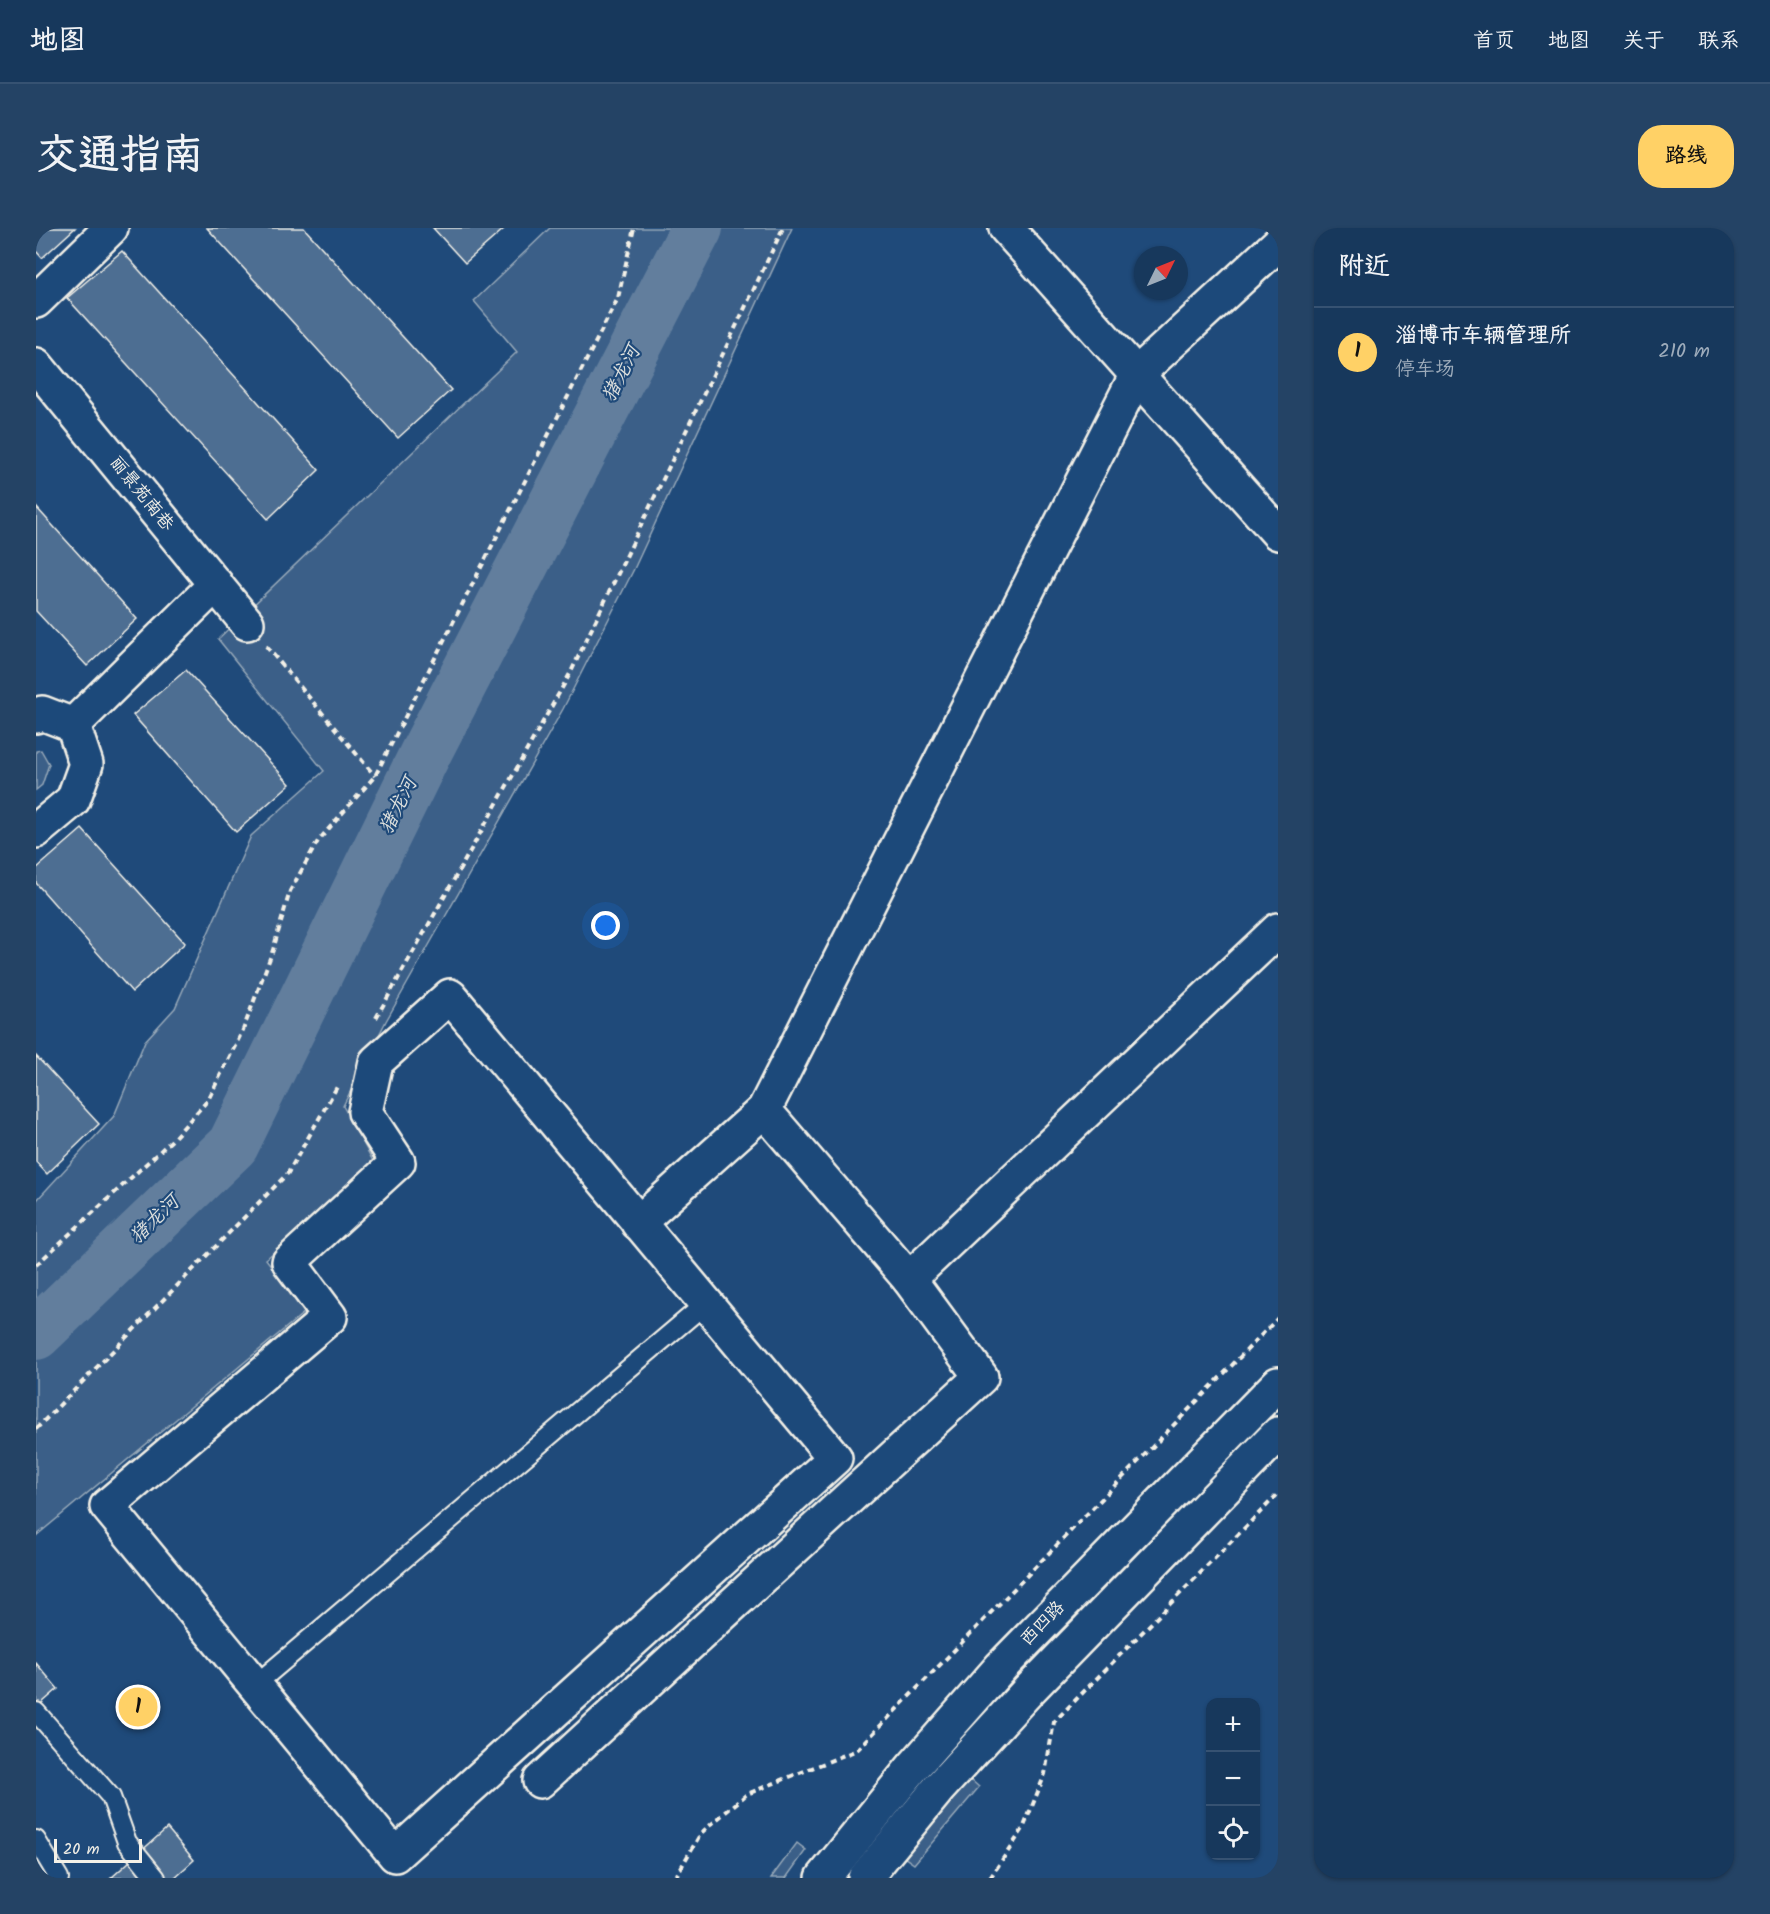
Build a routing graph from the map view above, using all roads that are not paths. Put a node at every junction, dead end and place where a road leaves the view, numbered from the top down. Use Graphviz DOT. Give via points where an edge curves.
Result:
graph roads {
  1 [pos="111,228"];
  2 [pos="1006,228"];
  3 [pos="1278,244"];
  4 [pos="36,301"];
  5 [pos="36,365"];
  6 [pos="1137,374"];
  7 [pos="1278,533"];
  8 [pos="216,584"];
  9 [pos="246,622"];
  10 [pos="36,716"];
  11 [pos="73,724"];
  12 [pos="36,831"];
  13 [pos="1278,930"];
  14 [pos="764,1110"];
  15 [pos="638,1223"];
  16 [pos="909,1279"];
  17 [pos="705,1304"];
  18 [pos="1278,1384"];
  19 [pos="1278,1434"];
  20 [pos="255,1685"];
  21 [pos="36,1712"];
  22 [pos="540,1780"];
  23 [pos="36,1840"];
  24 [pos="59,1878"];
  25 [pos="156,1878"];
  26 [pos="823,1878"];
  27 [pos="865,1878"];
  1 -- 4 [label="street"];
  2 -- 6 [label="street"];
  3 -- 6 [label="street"];
  5 -- 8 [label="street, 丽景苑南巷"];
  6 -- 7 [label="street"];
  6 -- 14 [label="street"];
  8 -- 9 [label="street, 丽景苑南巷"];
  8 -- 11 [label="street"];
  10 -- 11 [label="street" via="42,713"];
  11 -- 12 [label="street" via="86,764 73,800"];
  13 -- 16 [label="street"];
  14 -- 15 [label="street"];
  14 -- 16 [label="street"];
  15 -- 17 [label="street"];
  15 -- 20 [label="street" via="450,996 376,1062 365,1112 398,1162 289,1262 330,1317 107,1506"];
  16 -- 22 [label="street" via="981,1377"];
  17 -- 20 [label="lane"];
  17 -- 20 [label="street" via="835,1458 394,1855"];
  18 -- 26 [label="street, 西四路" via="1001,1667"];
  19 -- 27 [label="street, 西四路" via="1029,1690 939,1788"];
  21 -- 25 [label="lane" via="111,1797 127,1842"];
  23 -- 24 [label="lane"];
}
